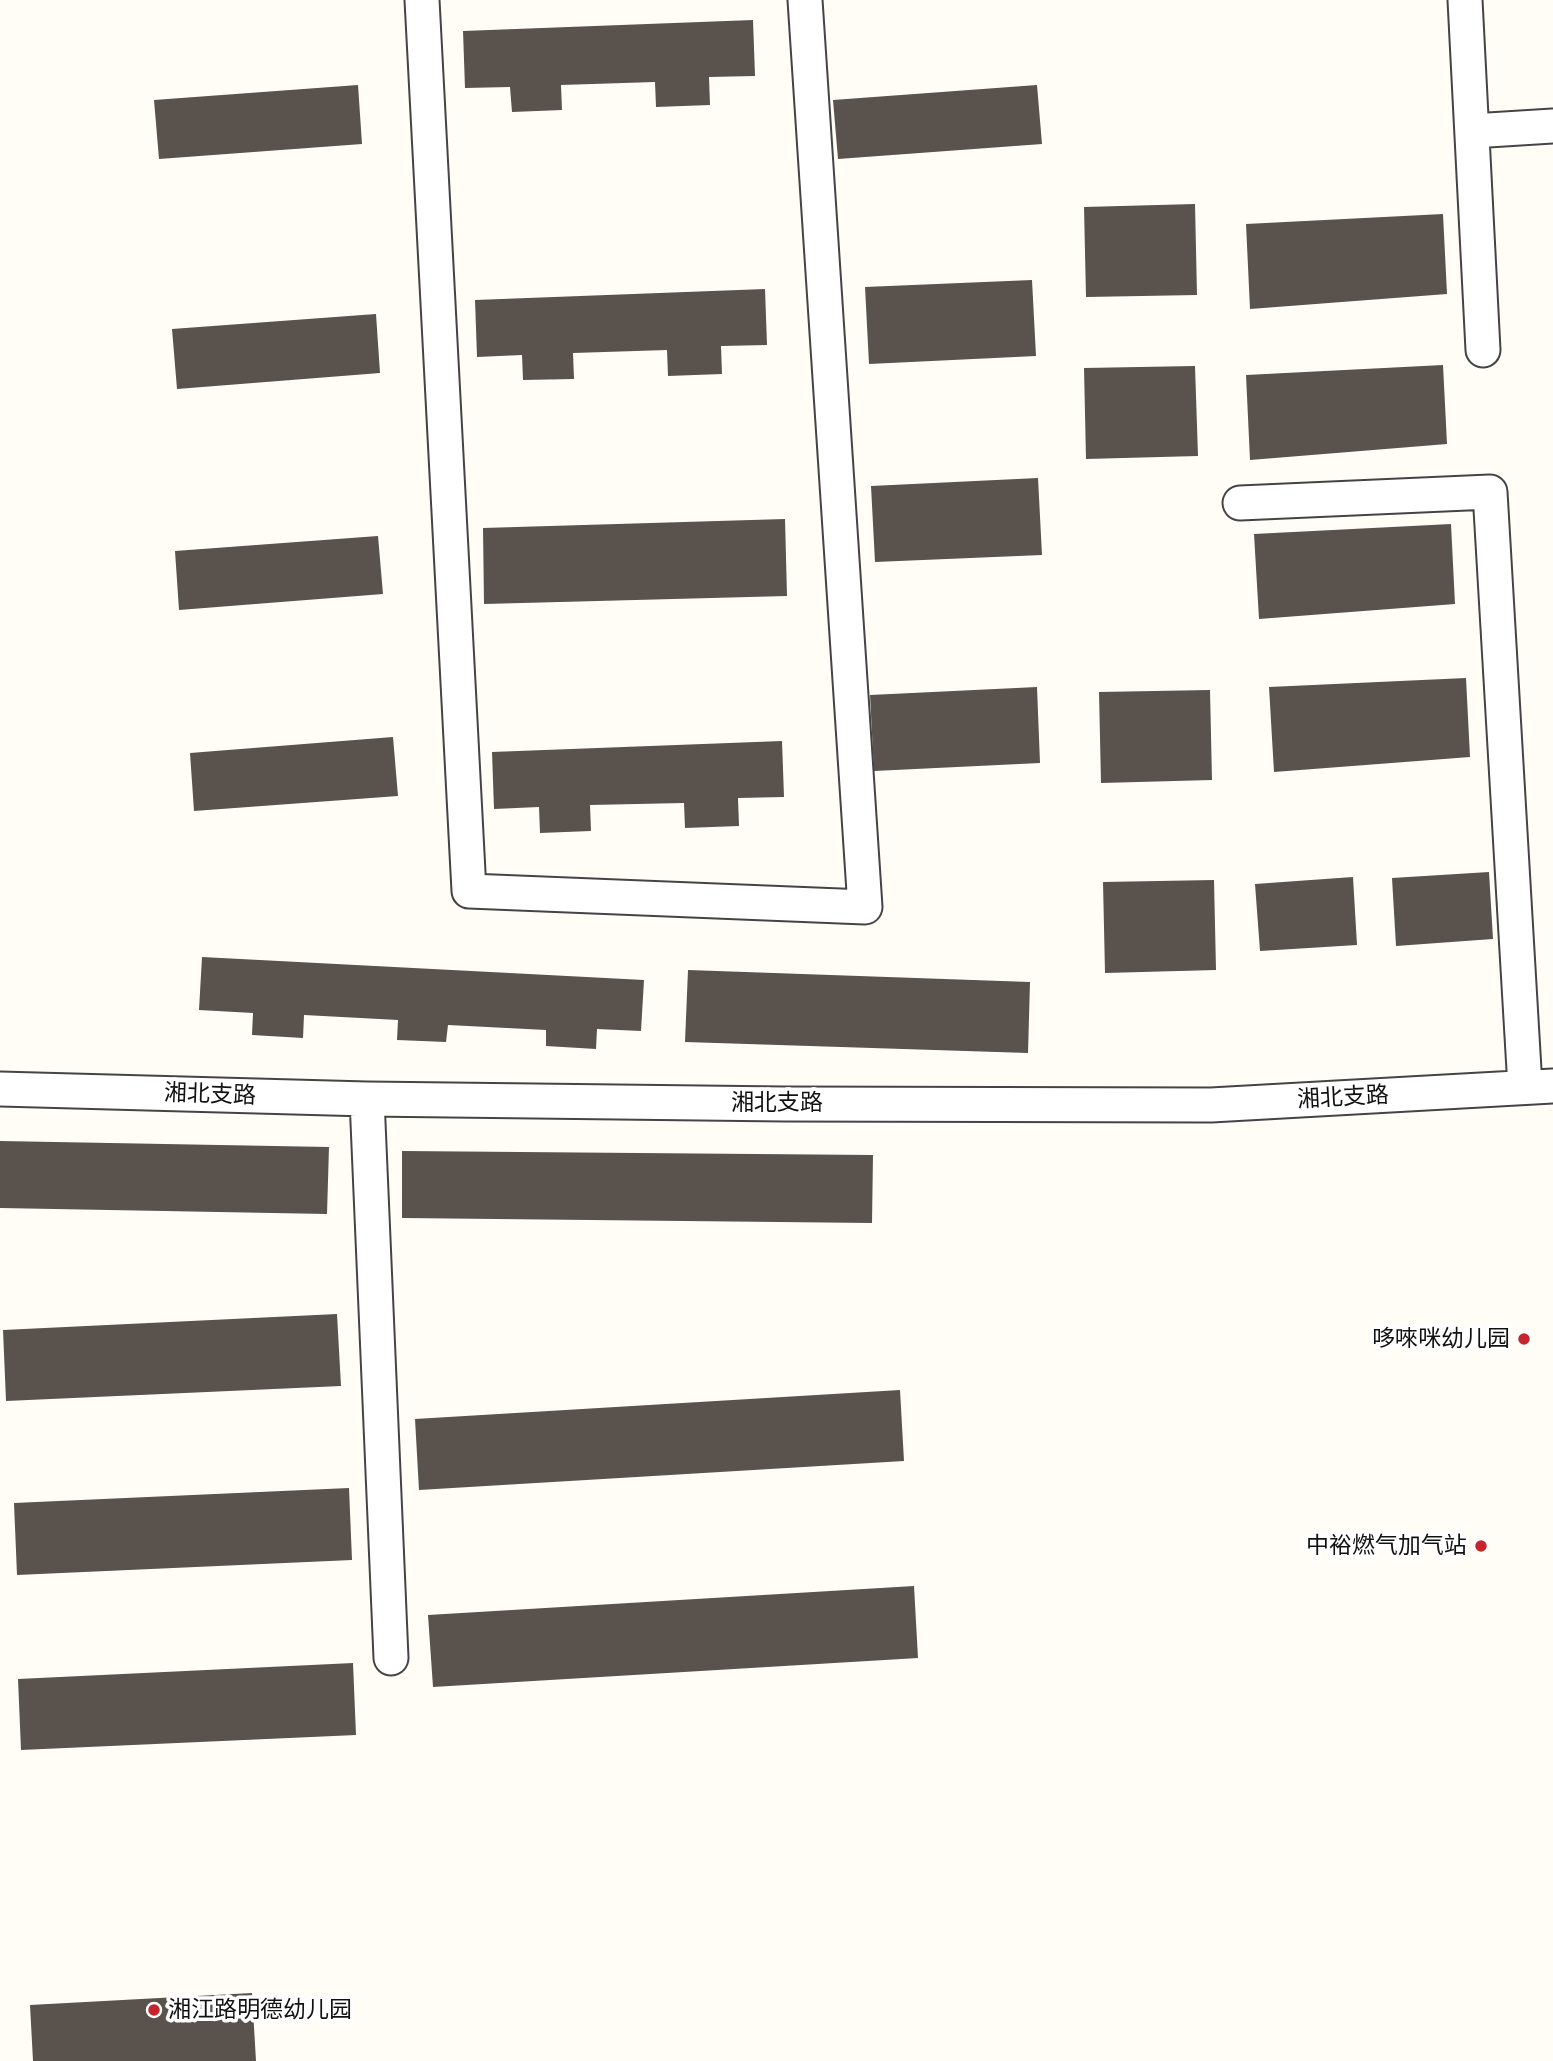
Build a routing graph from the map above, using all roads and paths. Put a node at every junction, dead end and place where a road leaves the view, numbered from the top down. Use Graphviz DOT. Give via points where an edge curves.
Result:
graph roads {
  1 [pos="422,0"];
  2 [pos="805,0"];
  3 [pos="1465,0"];
  4 [pos="1553,126"];
  5 [pos="1472,131"];
  6 [pos="1483,350"];
  7 [pos="1240,503"];
  8 [pos="1539,1086"];
  9 [pos="0,1089"];
  10 [pos="367,1099"];
  11 [pos="391,1658"];
  1 -- 2 [label="street" via="469,891 865,907"];
  3 -- 5 [label="street"];
  4 -- 5 [label="street"];
  5 -- 6 [label="street"];
  7 -- 8 [label="street" via="1490,492"];
  8 -- 10 [label="street, 湘北支路" via="1211,1105"];
  9 -- 10 [label="street, 湘北支路"];
  10 -- 11 [label="street"];
}
